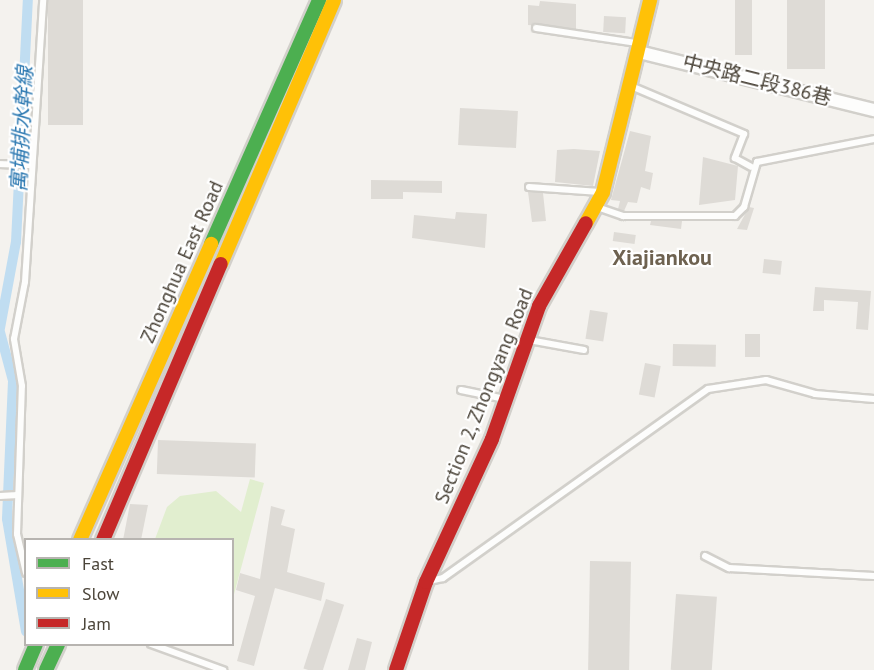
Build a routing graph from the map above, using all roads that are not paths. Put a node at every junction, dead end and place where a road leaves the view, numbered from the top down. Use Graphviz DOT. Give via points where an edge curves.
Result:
graph roads {
  1 [pos="43,0"];
  2 [pos="319,0"];
  3 [pos="334,0"];
  4 [pos="650,0"];
  5 [pos="536,27"];
  6 [pos="640,48"];
  7 [pos="630,86"];
  8 [pos="874,110"];
  9 [pos="874,139"];
  10 [pos="0,165"];
  11 [pos="32,165"];
  12 [pos="752,166"];
  13 [pos="529,187"];
  14 [pos="603,192"];
  15 [pos="596,207"];
  16 [pos="528,339"];
  17 [pos="584,350"];
  18 [pos="462,390"];
  19 [pos="874,399"];
  20 [pos="507,400"];
  21 [pos="18,495"];
  22 [pos="0,496"];
  23 [pos="81,538"];
  24 [pos="104,538"];
  25 [pos="705,556"];
  26 [pos="24,564"];
  27 [pos="874,576"];
  28 [pos="426,582"];
  29 [pos="36,646"];
  30 [pos="58,646"];
  31 [pos="154,646"];
  32 [pos="28,669"];
  33 [pos="46,670"];
  34 [pos="223,670"];
  35 [pos="396,670"];
  1 -- 11 [label="lane"];
  2 -- 23 [label="main road, Zhonghua East Road"];
  3 -- 24 [label="main road, Zhonghua East Road"];
  4 -- 6 [label="main road, Section 2, Zhongyang Road"];
  5 -- 6 [label="lane"];
  6 -- 7 [label="main road, Section 2, Zhongyang Road"];
  6 -- 8 [label="street, 中央路二段386巷"];
  7 -- 12 [label="lane" via="744,134 735,158"];
  7 -- 14 [label="main road, Section 2, Zhongyang Road"];
  9 -- 12 [label="lane"];
  10 -- 11 [label="lane"];
  11 -- 21 [label="lane" via="25,282 14,339 22,386"];
  12 -- 15 [label="lane" via="744,207 735,216 623,216"];
  13 -- 14 [label="lane"];
  14 -- 15 [label="main road, Section 2, Zhongyang Road"];
  15 -- 16 [label="main road, Section 2, Zhongyang Road" via="539,306"];
  16 -- 17 [label="lane"];
  16 -- 20 [label="main road, Section 2, Zhongyang Road"];
  18 -- 20 [label="lane"];
  19 -- 28 [label="lane" via="815,394 766,380 708,389 443,578"];
  20 -- 28 [label="main road, Section 2, Zhongyang Road"];
  21 -- 22 [label="lane"];
  21 -- 26 [label="lane" via="17,534"];
  25 -- 27 [label="lane" via="729,568"];
  28 -- 35 [label="main road, Section 2, Zhongyang Road"];
  29 -- 32 [label="main road"];
  30 -- 33 [label="main road"];
  31 -- 34 [label="lane"];
}
